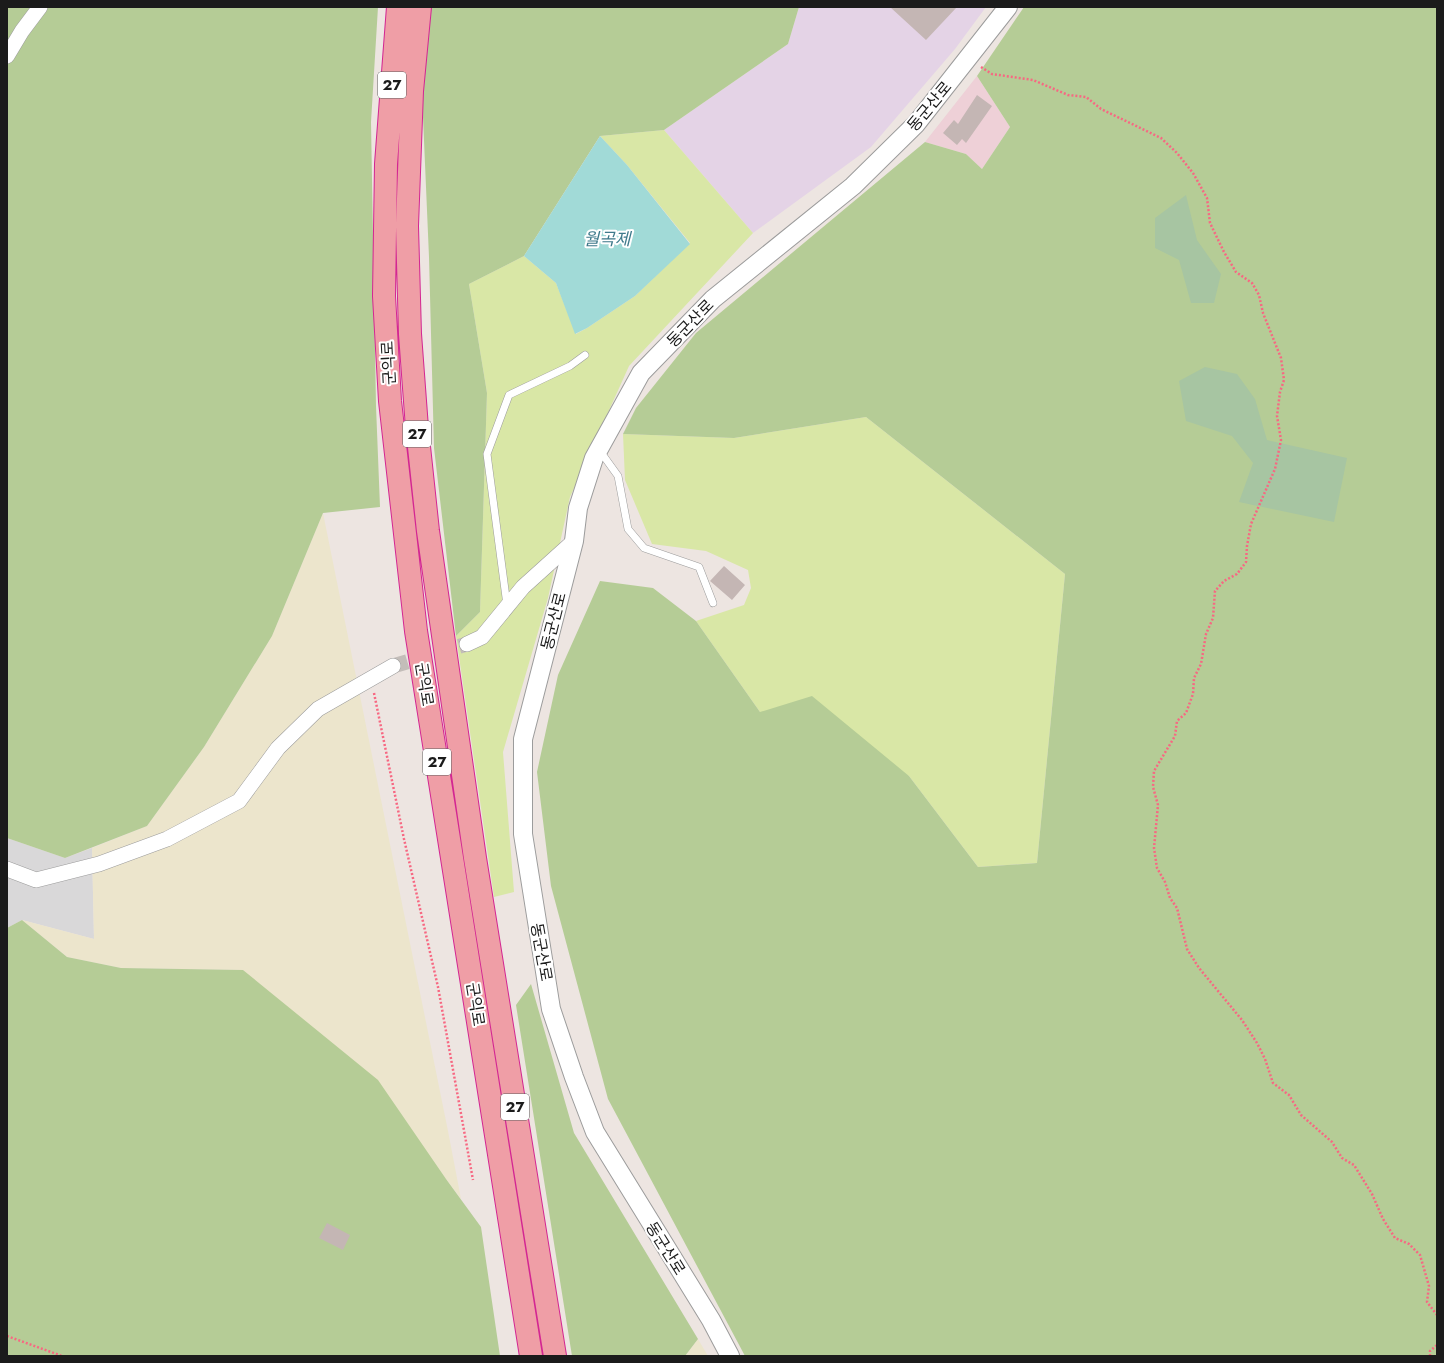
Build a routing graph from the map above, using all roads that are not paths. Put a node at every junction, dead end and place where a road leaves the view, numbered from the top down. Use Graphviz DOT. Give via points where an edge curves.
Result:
graph roads {
  1 [pos="40,7"];
  2 [pos="398,7"];
  3 [pos="420,7"];
  4 [pos="1008,7"];
  5 [pos="7,56"];
  6 [pos="585,356"];
  7 [pos="599,449"];
  8 [pos="574,541"];
  9 [pos="713,603"];
  10 [pos="507,607"];
  11 [pos="467,644"];
  12 [pos="393,666"];
  13 [pos="7,870"];
  14 [pos="531,1356"];
  15 [pos="555,1356"];
  16 [pos="730,1356"];
  1 -- 5 [label="street"];
  2 -- 14 [label="highway, 군익로 / 27" via="386,164 384,296 390,401 416,631"];
  3 -- 15 [label="highway, 군익로 / 27" via="412,91 407,226 410,334 417,428 428,531 475,858"];
  4 -- 7 [label="street, 동군산로" via="916,124 853,186 713,299 641,374"];
  6 -- 10 [label="lane" via="570,366 509,395 487,454"];
  7 -- 8 [label="street, 동군산로" via="578,508"];
  7 -- 9 [label="lane" via="618,476 628,529 644,548 699,567"];
  8 -- 10 [label="street" via="523,587"];
  8 -- 16 [label="street, 동군산로" via="523,739 523,834 552,1008 574,1078 595,1132 711,1320"];
  10 -- 11 [label="street" via="482,637"];
  12 -- 13 [label="street" via="318,709 278,748 239,801 173,836 99,864 36,880"];
}
